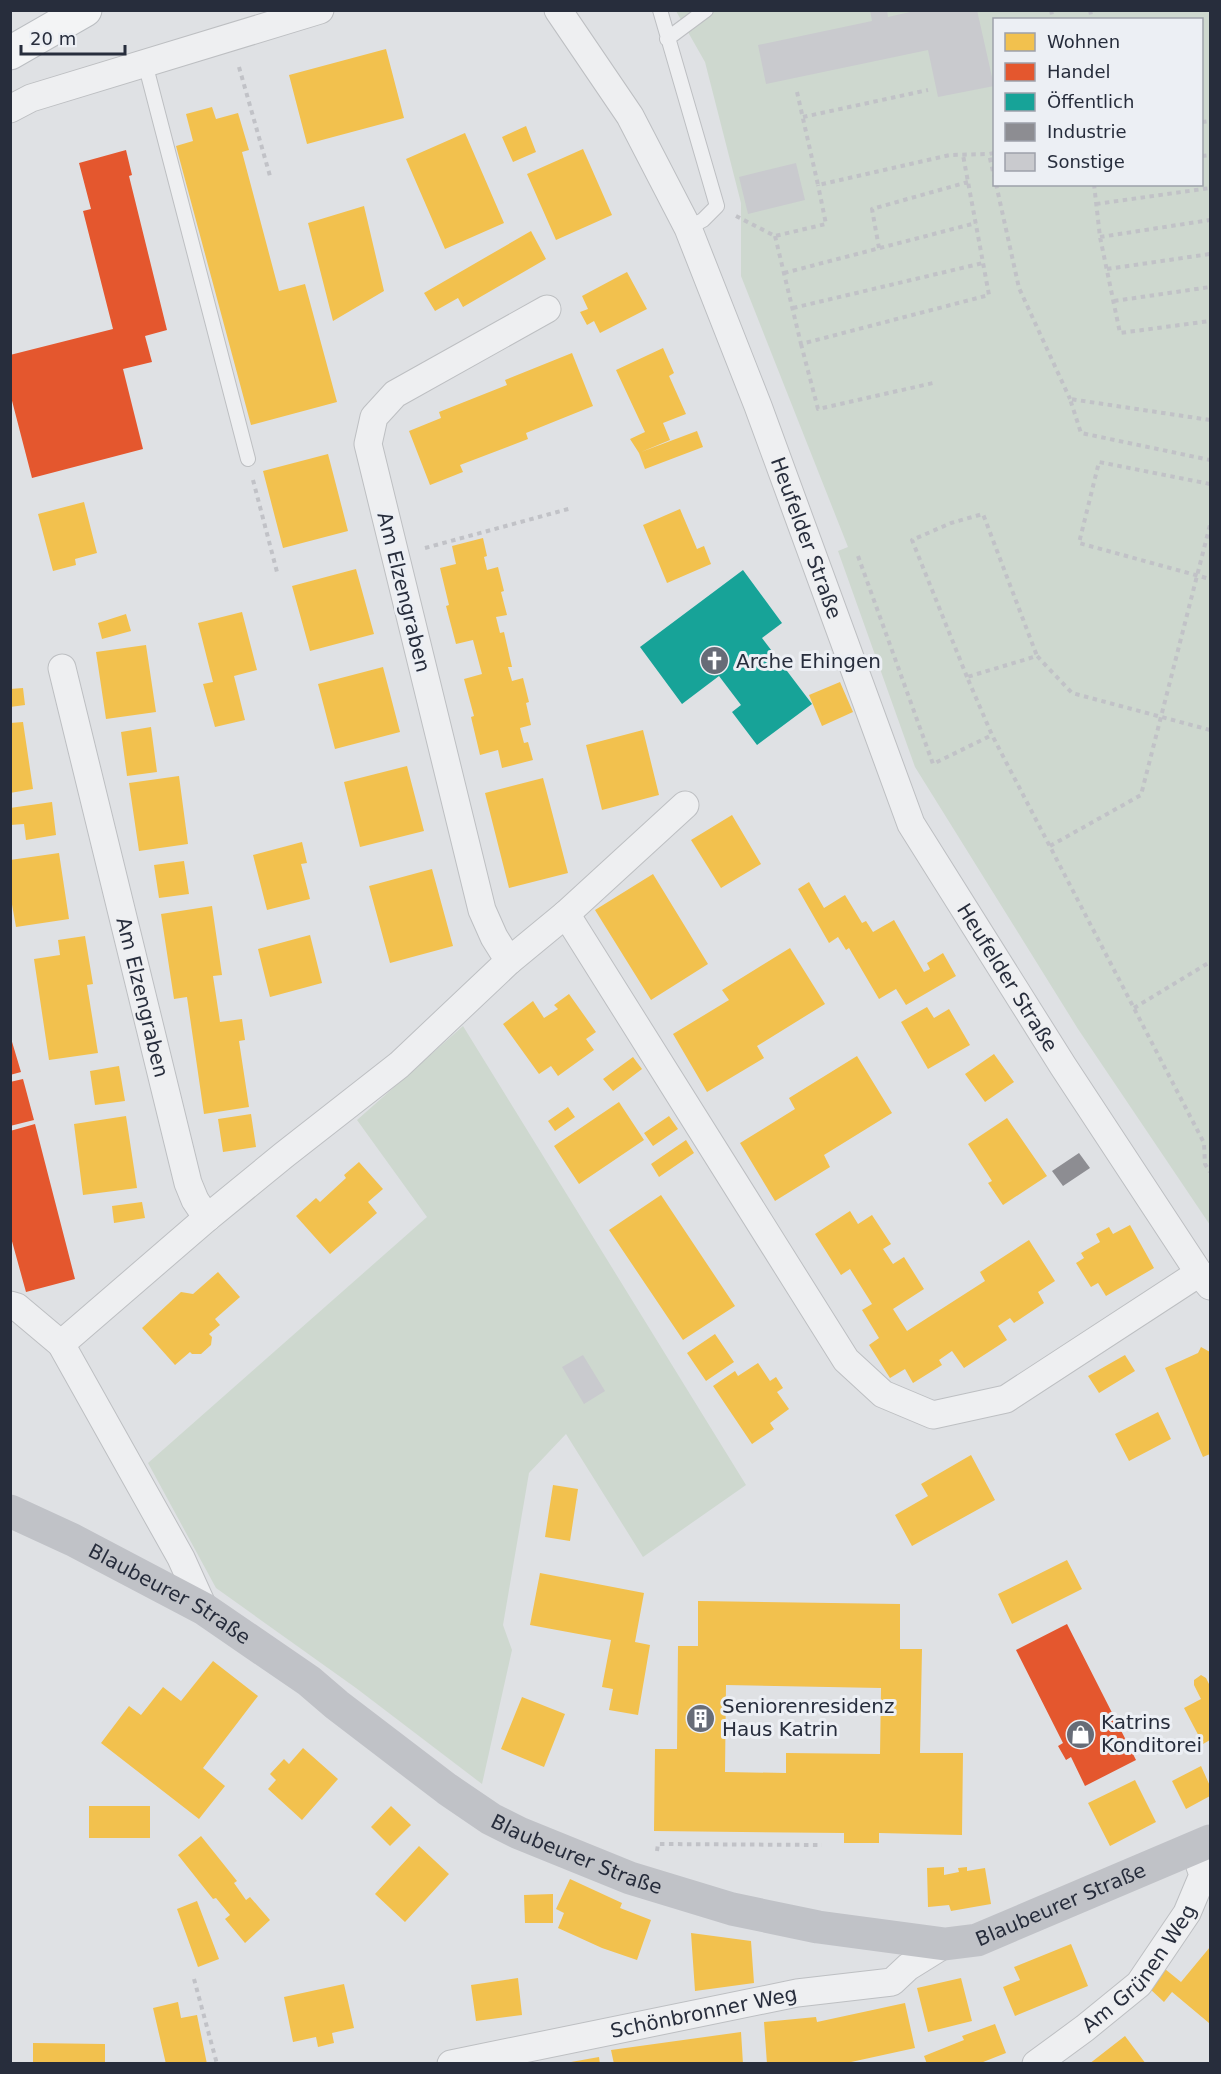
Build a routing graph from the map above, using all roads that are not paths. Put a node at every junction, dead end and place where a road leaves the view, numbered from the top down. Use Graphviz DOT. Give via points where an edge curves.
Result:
graph roads {
  1 [pos="85,10"];
  2 [pos="320,10"];
  3 [pos="558,10"];
  4 [pos="660,10"];
  5 [pos="706,10"];
  6 [pos="668,39"];
  7 [pos="10,52"];
  8 [pos="145,63"];
  9 [pos="10,109"];
  10 [pos="688,228"];
  11 [pos="547,309"];
  12 [pos="248,459"];
  13 [pos="62,668"];
  14 [pos="685,805"];
  15 [pos="566,914"];
  16 [pos="509,961"];
  17 [pos="207,1218"];
  18 [pos="1205,1280"];
  19 [pos="10,1305"];
  20 [pos="61,1344"];
  21 [pos="10,1511"];
  22 [pos="204,1609"];
  23 [pos="1202,1845"];
  24 [pos="945,1944"];
  25 [pos="451,2064"];
  26 [pos="1036,2064"];
  1 -- 7 [label="main road"];
  2 -- 8 [label="street"];
  3 -- 10 [label="street, Heufelder Straße" via="630,116"];
  4 -- 6 [label="lane"];
  5 -- 6 [label="lane"];
  6 -- 10 [label="lane" via="717,206 704,220"];
  8 -- 9 [label="street" via="31,98"];
  8 -- 12 [label="lane"];
  10 -- 18 [label="street, Heufelder Straße" via="758,406 910,824"];
  11 -- 16 [label="street, Am Elzengraben" via="394,394 374,417 368,444 482,910"];
  13 -- 17 [label="street, Am Elzengraben" via="188,1183"];
  14 -- 15 [label="street"];
  15 -- 16 [label="street"];
  15 -- 18 [label="street, Heufelder Straße" via="846,1360 883,1394 933,1415 1005,1399"];
  16 -- 17 [label="street" via="399,1065"];
  17 -- 20 [label="street"];
  19 -- 20 [label="street"];
  20 -- 22 [label="street" via="181,1558"];
  21 -- 22 [label="street, Blaubeurer Straße"];
  22 -- 24 [label="street, Blaubeurer Straße" via="309,1681 447,1789 519,1833 653,1885 732,1909 818,1927"];
  23 -- 24 [label="street, Blaubeurer Straße" via="978,1940"];
  23 -- 26 [label="street, Am Grünen Weg" via="1203,1875 1187,1913 1139,1984"];
  24 -- 25 [label="street, Schönbronner Weg" via="892,1982 797,1993"];
}
